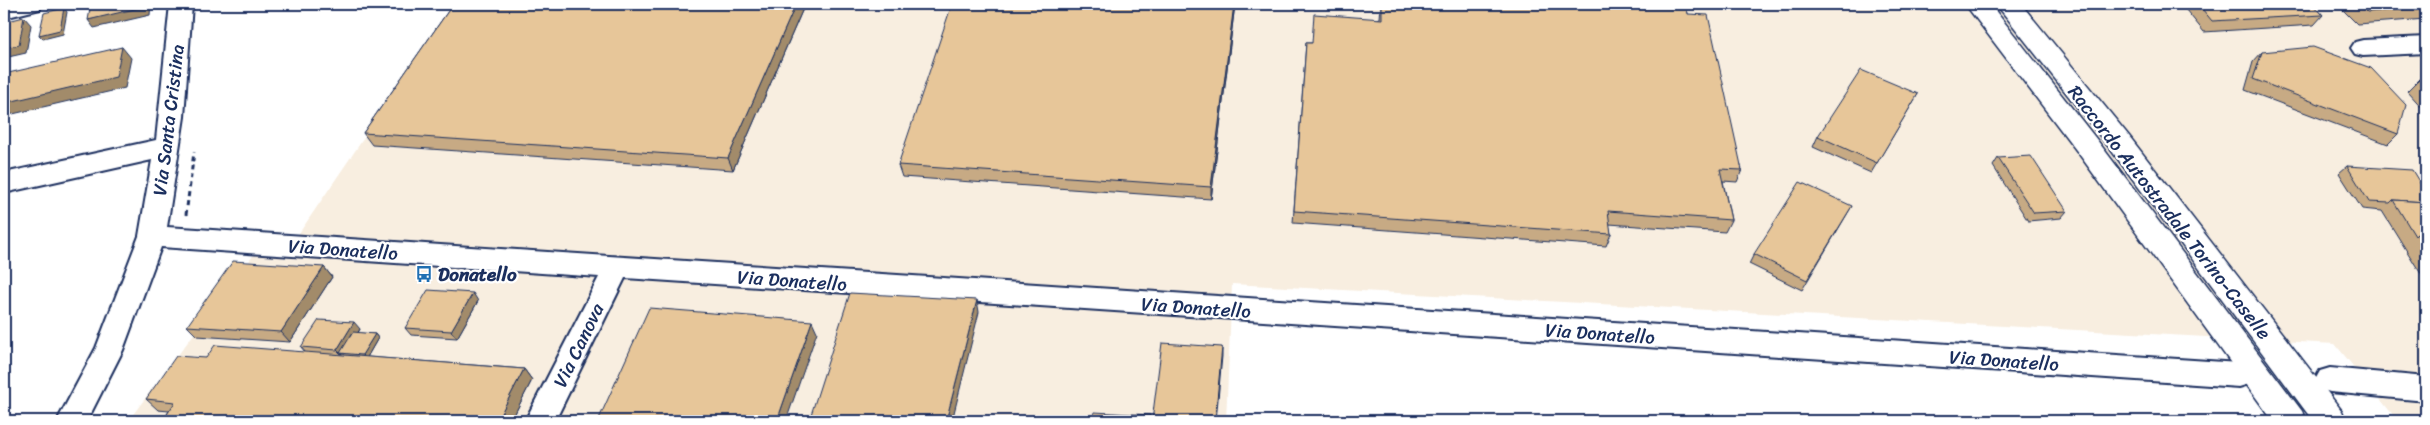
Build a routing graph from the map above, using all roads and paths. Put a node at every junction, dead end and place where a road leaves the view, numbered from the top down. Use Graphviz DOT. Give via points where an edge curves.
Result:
graph roads {
  1 [pos="32,4"];
  2 [pos="182,4"];
  3 [pos="1977,4"];
  4 [pos="2008,4"];
  5 [pos="4,10"];
  6 [pos="2426,45"];
  7 [pos="2363,48"];
  8 [pos="167,147"];
  9 [pos="4,183"];
  10 [pos="152,236"];
  11 [pos="616,268"];
  12 [pos="2239,375"];
  13 [pos="2330,380"];
  14 [pos="2426,389"];
  15 [pos="72,421"];
  16 [pos="540,421"];
  17 [pos="2291,421"];
  18 [pos="2331,421"];
  1 -- 5 [label="street"];
  2 -- 8 [label="street, Via Santa Cristina"];
  3 -- 17 [label="highway, Raccordo Autostradale Torino-Caselle" via="2088,147"];
  4 -- 18 [label="highway, Raccordo Autostradale Torino-Caselle" via="2120,143"];
  6 -- 7 [label="street"];
  8 -- 9 [label="street"];
  8 -- 10 [label="street, Via Santa Cristina"];
  10 -- 11 [label="street, Via Donatello"];
  10 -- 15 [label="street, Via Santa Cristina" via="109,350"];
  11 -- 12 [label="street, Via Donatello"];
  11 -- 16 [label="street, Via Canova"];
  13 -- 14 [label="street"];
}
